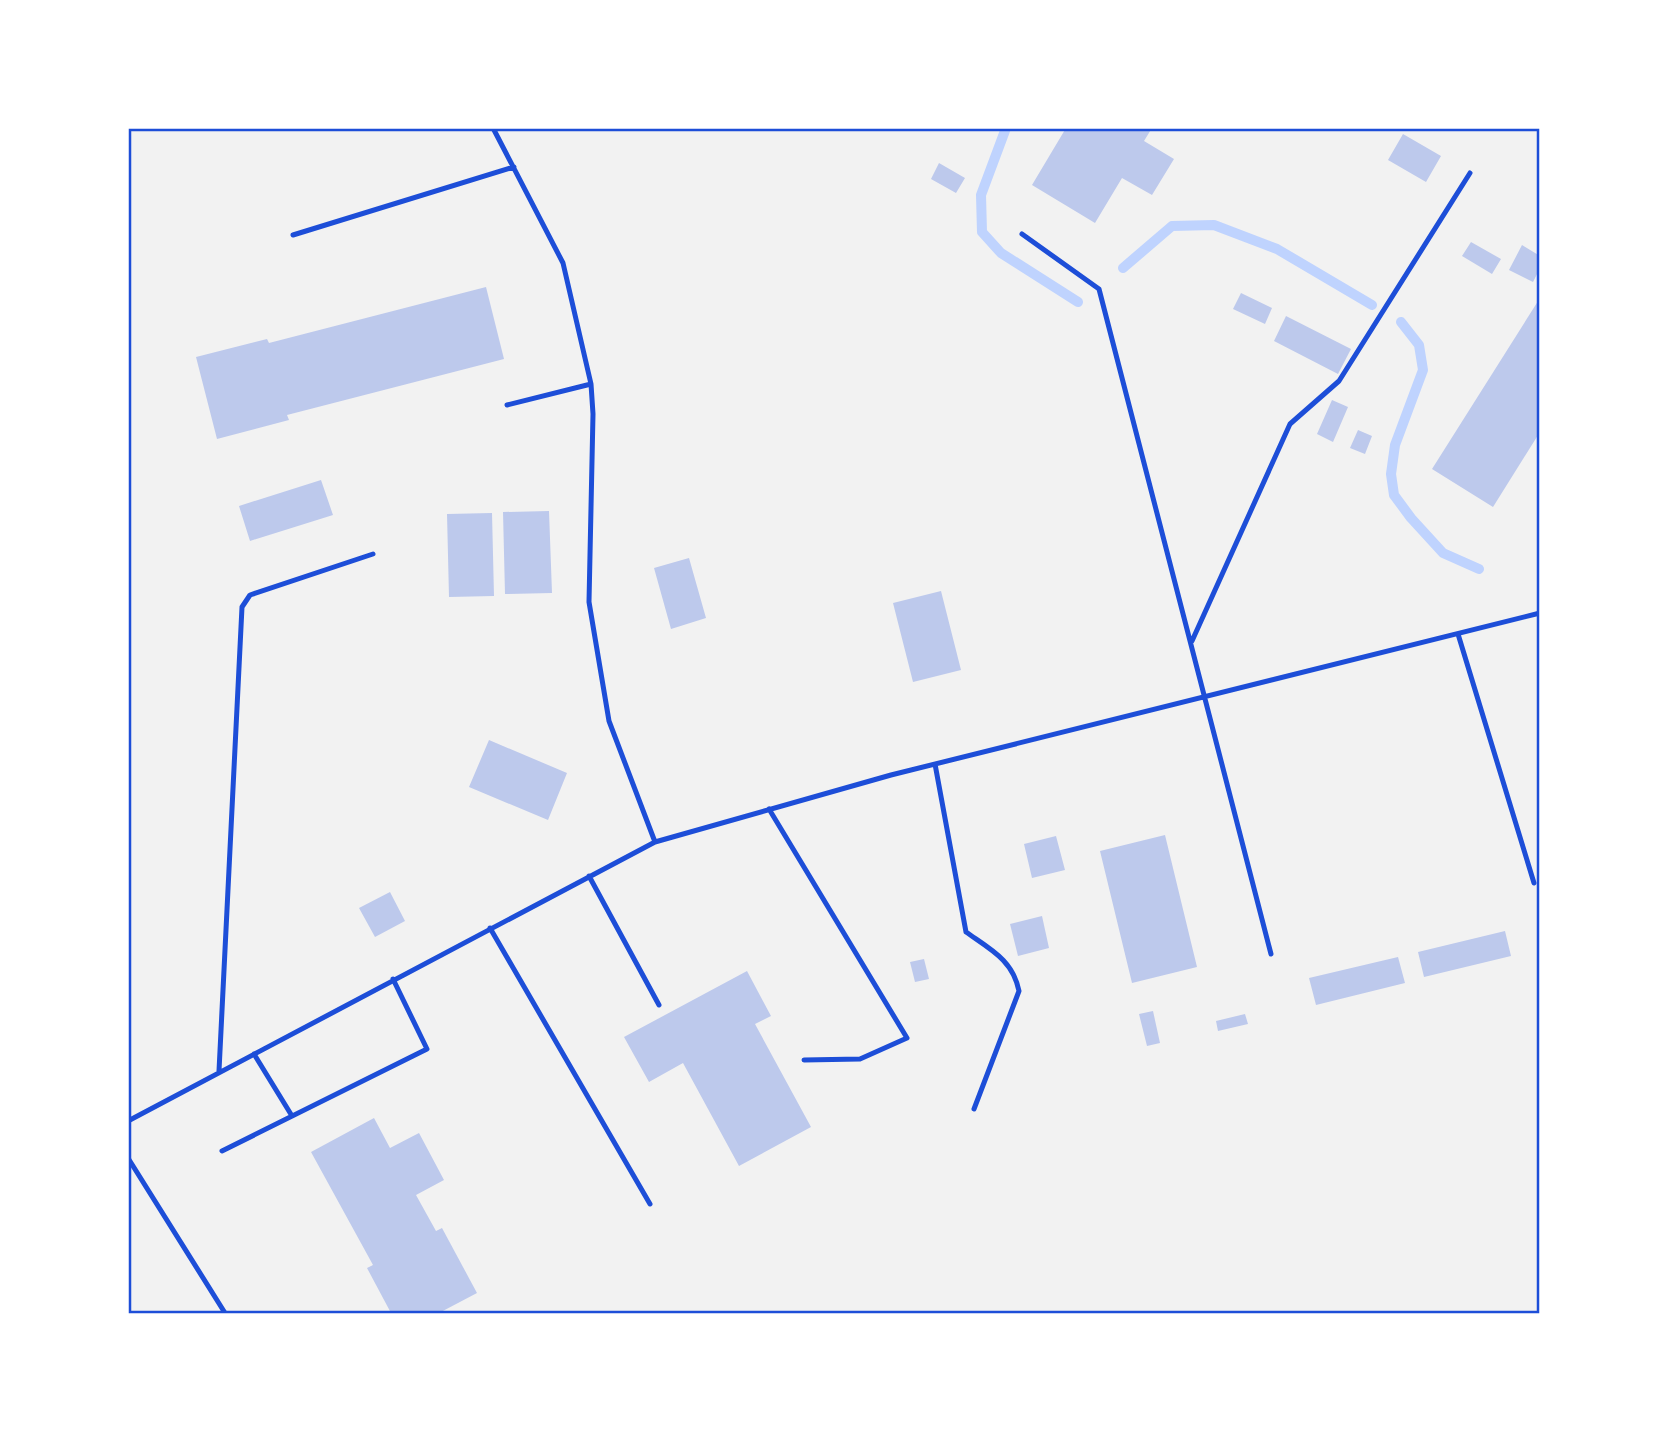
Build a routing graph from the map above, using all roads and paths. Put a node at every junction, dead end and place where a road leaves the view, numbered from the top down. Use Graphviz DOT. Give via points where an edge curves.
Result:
graph roads {
  1 [pos="493,128"];
  2 [pos="514,167"];
  3 [pos="1470,173"];
  4 [pos="1022,234"];
  5 [pos="293,235"];
  6 [pos="591,384"];
  7 [pos="507,405"];
  8 [pos="373,554"];
  9 [pos="1540,613"];
  10 [pos="1458,634"];
  11 [pos="1192,641"];
  12 [pos="1207,698"];
  13 [pos="935,764"];
  14 [pos="769,809"];
  15 [pos="655,842"];
  16 [pos="589,876"];
  17 [pos="1534,883"];
  18 [pos="490,928"];
  19 [pos="1271,954"];
  20 [pos="393,979"];
  21 [pos="659,1005"];
  22 [pos="254,1054"];
  23 [pos="804,1060"];
  24 [pos="219,1071"];
  25 [pos="974,1109"];
  26 [pos="292,1116"];
  27 [pos="128,1121"];
  28 [pos="222,1151"];
  29 [pos="128,1158"];
  30 [pos="650,1204"];
  31 [pos="225,1313"];
  1 -- 2 [label="lane"];
  2 -- 5 [label="lane"];
  2 -- 6 [label="lane" via="563,263"];
  3 -- 11 [label="lane" via="1339,381 1290,424"];
  4 -- 11 [label="lane" via="1099,289"];
  6 -- 7 [label="lane"];
  6 -- 15 [label="lane" via="589,602 609,721"];
  8 -- 24 [label="lane" via="250,595 242,607"];
  9 -- 10 [label="lane"];
  10 -- 12 [label="lane"];
  10 -- 17 [label="lane"];
  11 -- 12 [label="lane"];
  12 -- 13 [label="lane"];
  12 -- 19 [label="lane"];
  13 -- 14 [label="lane"];
  13 -- 25 [label="lane" via="966,932 1015,973 1019,991"];
  14 -- 15 [label="lane"];
  14 -- 23 [label="lane" via="906,1038 860,1059"];
  15 -- 16 [label="lane"];
  16 -- 18 [label="lane"];
  16 -- 21 [label="lane"];
  18 -- 20 [label="lane"];
  18 -- 30 [label="lane"];
  20 -- 22 [label="lane"];
  20 -- 26 [label="lane" via="427,1049"];
  22 -- 24 [label="lane"];
  22 -- 26 [label="lane"];
  24 -- 27 [label="lane"];
  26 -- 28 [label="lane"];
  29 -- 31 [label="lane"];
}
